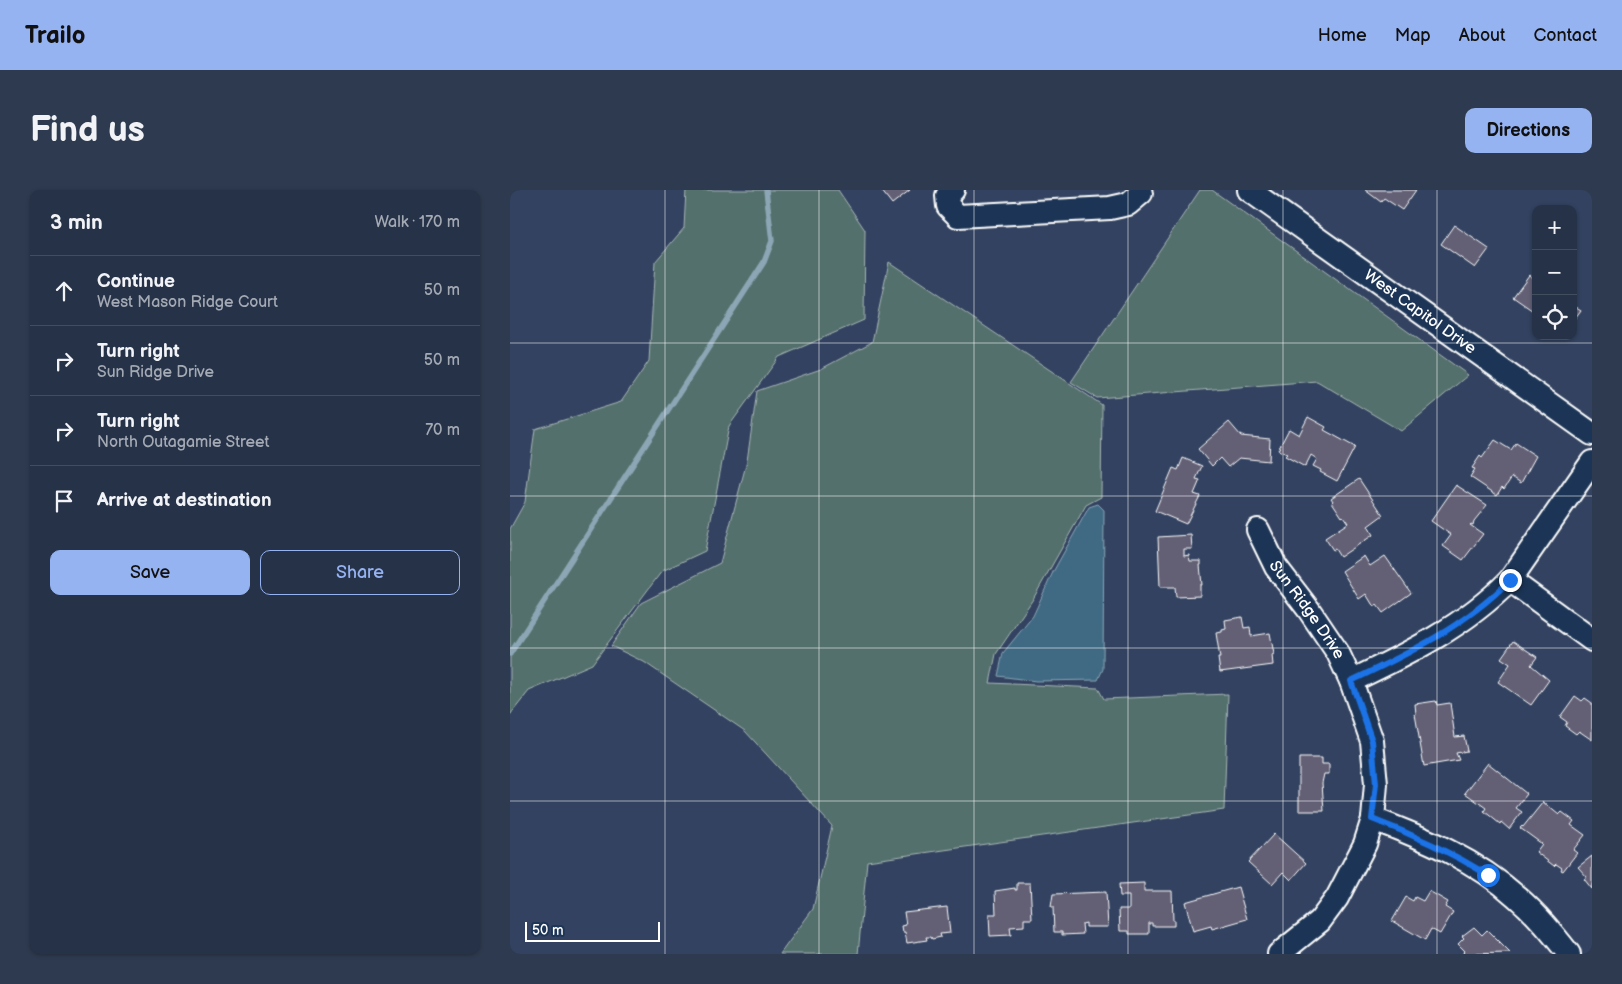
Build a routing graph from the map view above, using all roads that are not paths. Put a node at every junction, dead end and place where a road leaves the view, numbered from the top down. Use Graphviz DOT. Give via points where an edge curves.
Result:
graph roads {
  1 [pos="952,190"];
  2 [pos="1249,190"];
  3 [pos="1139,191"];
  4 [pos="1592,434"];
  5 [pos="1592,462"];
  6 [pos="1258,530"];
  7 [pos="1510,580"];
  8 [pos="1592,640"];
  9 [pos="1351,681"];
  10 [pos="1372,819"];
  11 [pos="1279,954"];
  12 [pos="1569,954"];
  1 -- 3 [label="street" via="948,206 958,216 1110,208 1128,204"];
  2 -- 4 [label="street, West Capitol Drive"];
  5 -- 7 [label="street"];
  6 -- 9 [label="street, Sun Ridge Drive" via="1276,567 1329,639"];
  7 -- 8 [label="street"];
  7 -- 9 [label="street" via="1455,626 1415,650"];
  9 -- 10 [label="street, Sun Ridge Drive" via="1372,741 1376,784"];
  10 -- 11 [label="street, Sun Ridge Drive" via="1365,844 1337,898 1320,920"];
  10 -- 12 [label="street" via="1412,833 1488,875 1517,897"];
}
